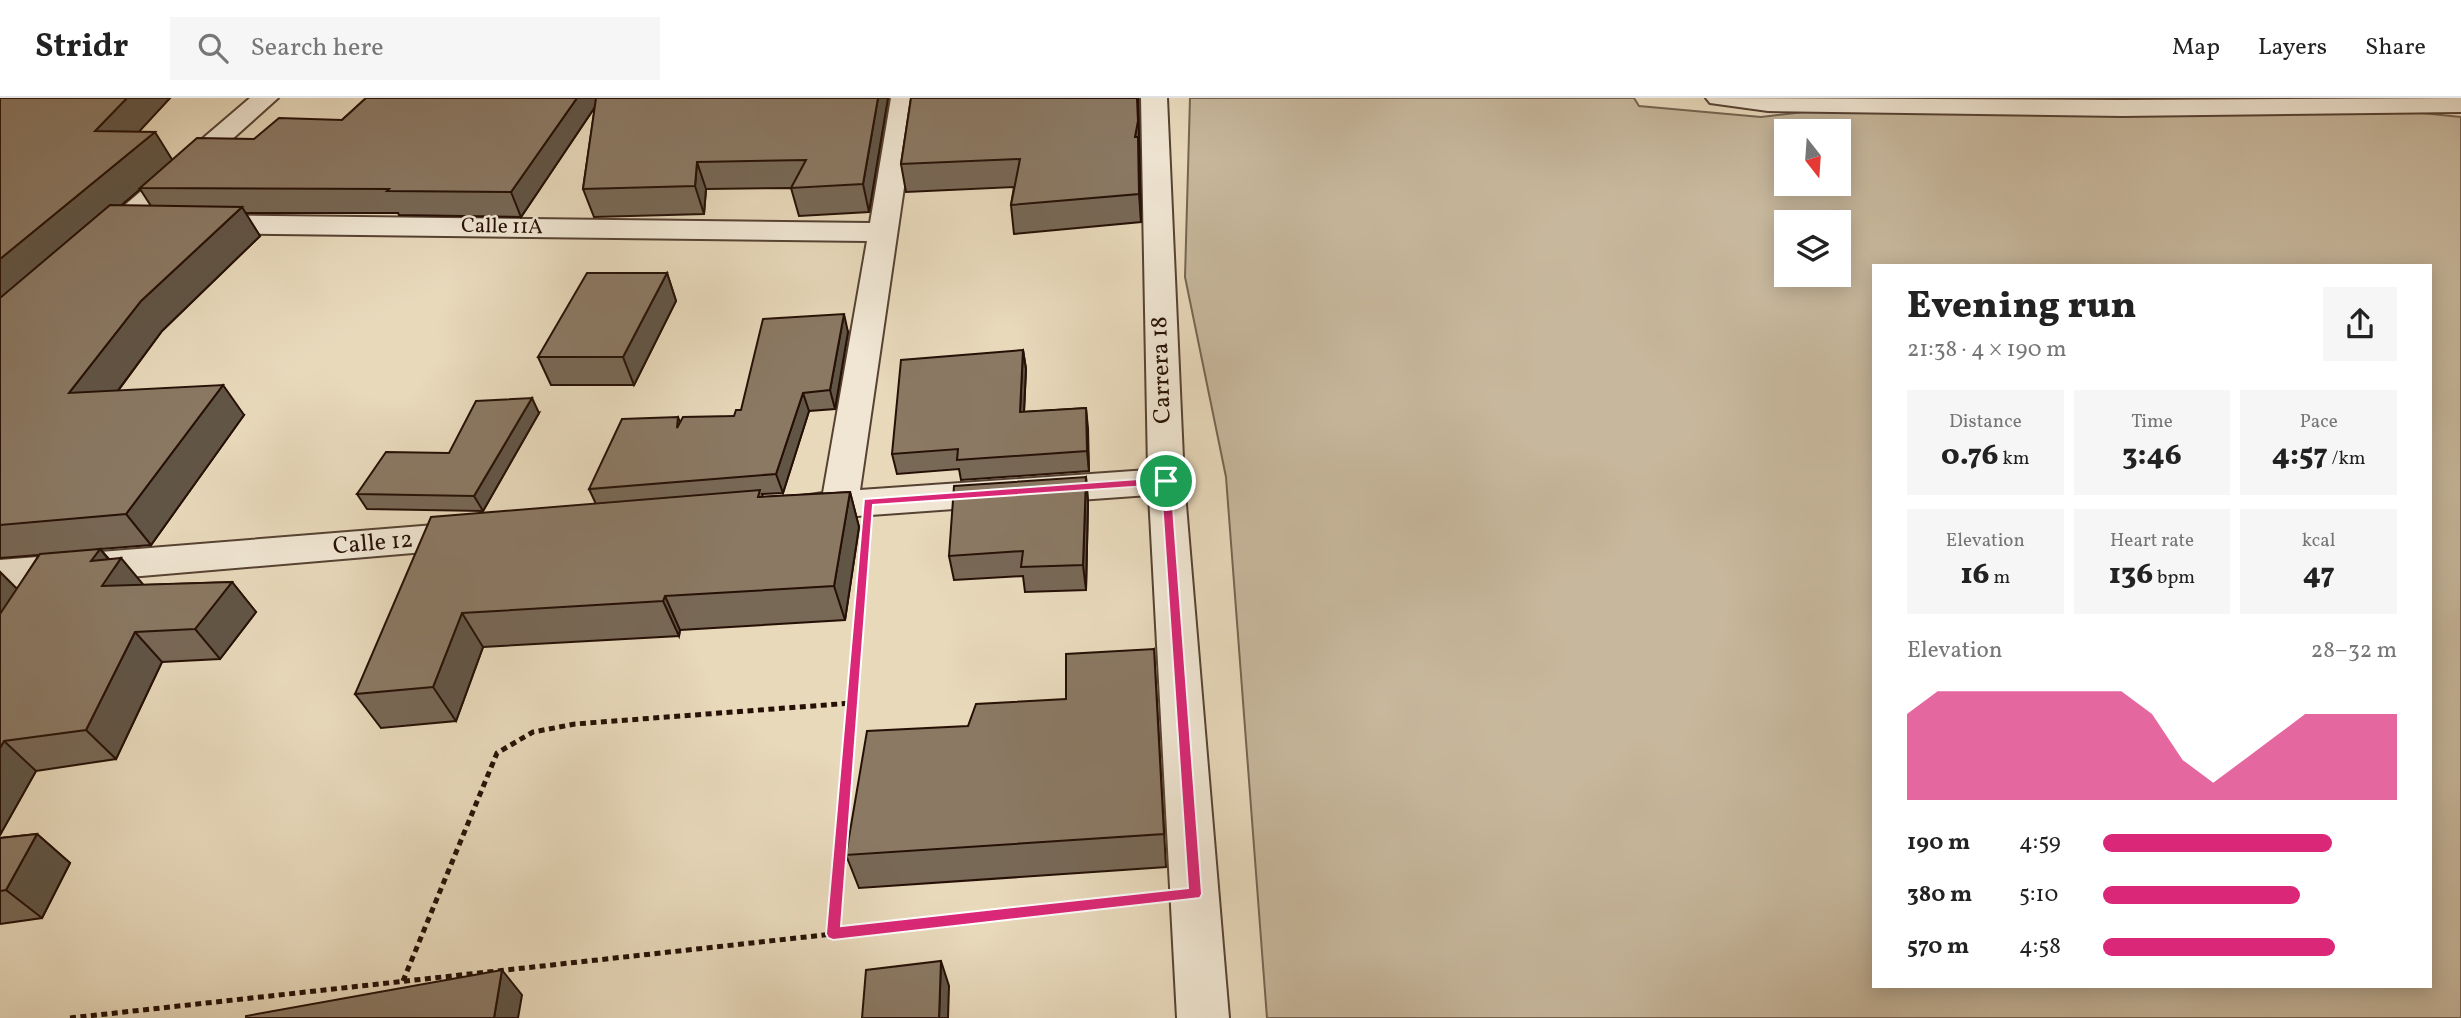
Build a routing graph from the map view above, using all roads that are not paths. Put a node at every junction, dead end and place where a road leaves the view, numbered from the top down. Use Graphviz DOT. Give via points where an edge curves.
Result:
graph roads {
  1 [pos="265,98"];
  2 [pos="904,98"];
  3 [pos="1154,98"];
  4 [pos="1719,98"];
  5 [pos="2461,104"];
  6 [pos="122,223"];
  7 [pos="883,232"];
  8 [pos="81,258"];
  9 [pos="1166,481"];
  10 [pos="854,502"];
  11 [pos="771,509"];
  12 [pos="509,532"];
  13 [pos="53,571"];
  14 [pos="0,574"];
  15 [pos="30,606"];
  16 [pos="1203,1018"];
  1 -- 6 [label="street"];
  2 -- 7 [label="street"];
  3 -- 9 [label="street, Carrera 18"];
  4 -- 5 [label="street" via="1768,103 2122,108"];
  6 -- 7 [label="street, Calle 11A"];
  6 -- 8 [label="street"];
  7 -- 10 [label="street"];
  9 -- 10 [label="street"];
  9 -- 16 [label="street, Carrera 18"];
  10 -- 11 [label="street"];
  12 -- 13 [label="street, Calle 12"];
  13 -- 14 [label="street, Calle 12"];
  13 -- 15 [label="street"];
}
